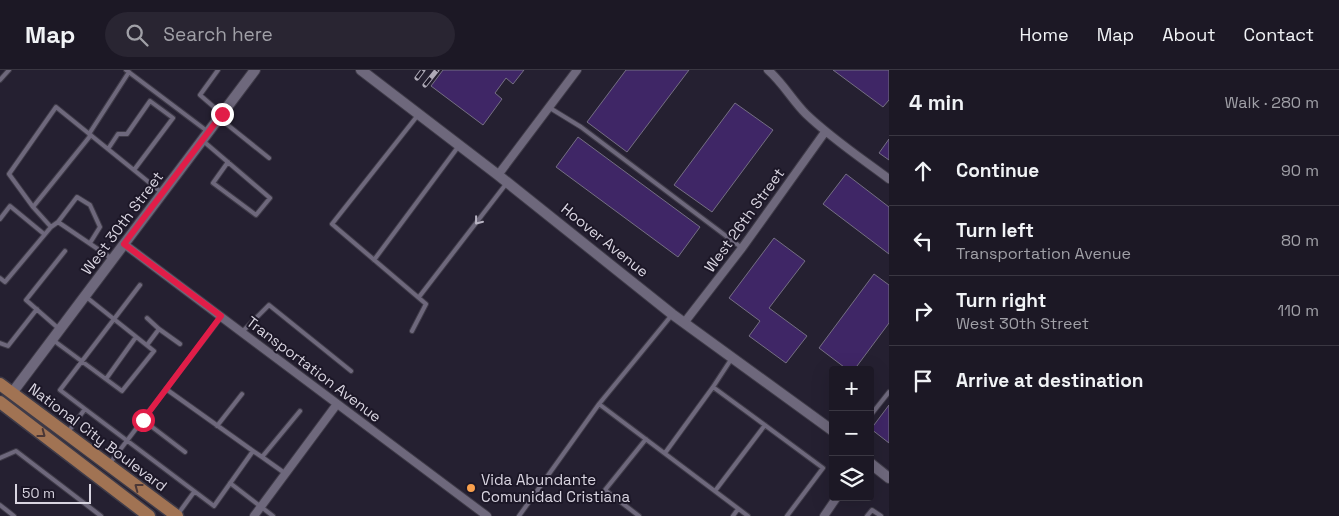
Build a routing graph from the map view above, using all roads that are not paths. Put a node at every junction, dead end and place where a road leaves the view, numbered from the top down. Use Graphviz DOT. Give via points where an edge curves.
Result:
graph roads {
  1 [pos="9,70"];
  2 [pos="218,70"];
  3 [pos="255,70"];
  4 [pos="361,70"];
  5 [pos="577,70"];
  6 [pos="768,70"];
  7 [pos="127,71"];
  8 [pos="0,80"];
  9 [pos="550,108"];
  10 [pos="418,114"];
  11 [pos="221,116"];
  12 [pos="825,132"];
  13 [pos="90,134"];
  14 [pos="206,136"];
  15 [pos="459,145"];
  16 [pos="108,149"];
  17 [pos="269,158"];
  18 [pos="228,162"];
  19 [pos="134,170"];
  20 [pos="498,175"];
  21 [pos="889,178"];
  22 [pos="508,182"];
  23 [pos="163,193"];
  24 [pos="33,206"];
  25 [pos="0,219"];
  26 [pos="58,222"];
  27 [pos="51,227"];
  28 [pos="44,234"];
  29 [pos="90,243"];
  30 [pos="124,244"];
  31 [pos="742,248"];
  32 [pos="65,250"];
  33 [pos="113,259"];
  34 [pos="374,260"];
  35 [pos="0,278"];
  36 [pos="140,285"];
  37 [pos="85,296"];
  38 [pos="419,298"];
  39 [pos="37,310"];
  40 [pos="672,314"];
  41 [pos="221,316"];
  42 [pos="147,318"];
  43 [pos="114,319"];
  44 [pos="684,323"];
  45 [pos="159,329"];
  46 [pos="60,330"];
  47 [pos="412,331"];
  48 [pos="242,332"];
  49 [pos="136,337"];
  50 [pos="52,340"];
  51 [pos="0,343"];
  52 [pos="180,344"];
  53 [pos="147,345"];
  54 [pos="732,358"];
  55 [pos="82,361"];
  56 [pos="351,371"];
  57 [pos="106,379"];
  58 [pos="0,384"];
  59 [pos="714,386"];
  60 [pos="166,389"];
  61 [pos="889,392"];
  62 [pos="12,393"];
  63 [pos="242,394"];
  64 [pos="0,402"];
  65 [pos="338,404"];
  66 [pos="599,404"];
  67 [pos="85,409"];
  68 [pos="300,411"];
  69 [pos="874,411"];
  70 [pos="143,420"];
  71 [pos="765,425"];
  72 [pos="217,426"];
  73 [pos="829,427"];
  74 [pos="67,434"];
  75 [pos="646,439"];
  76 [pos="127,442"];
  77 [pos="253,451"];
  78 [pos="185,452"];
  79 [pos="665,453"];
  80 [pos="262,457"];
  81 [pos="0,458"];
  82 [pos="109,465"];
  83 [pos="874,466"];
  84 [pos="286,474"];
  85 [pos="889,478"];
  86 [pos="230,483"];
  87 [pos="715,491"];
  88 [pos="194,492"];
  89 [pos="835,501"];
  90 [pos="0,505"];
  91 [pos="261,507"];
  92 [pos="738,509"];
  93 [pos="828,514"];
  94 [pos="14,516"];
  95 [pos="101,516"];
  96 [pos="149,516"];
  97 [pos="177,516"];
  98 [pos="254,516"];
  99 [pos="273,516"];
  100 [pos="487,516"];
  101 [pos="519,516"];
  102 [pos="639,516"];
  103 [pos="733,516"];
  104 [pos="748,516"];
  105 [pos="787,516"];
  106 [pos="867,516"];
  107 [pos="881,516"];
  1 -- 8 [label="lane"];
  2 -- 11 [label="lane" via="200,95"];
  3 -- 11 [label="street, West 30th Street"];
  4 -- 10 [label="street, Hoover Avenue"];
  5 -- 9 [label="street"];
  6 -- 12 [label="street" via="781,81 803,112"];
  7 -- 13 [label="lane"];
  7 -- 14 [label="lane"];
  9 -- 20 [label="street"];
  9 -- 31 [label="lane" via="581,127"];
  10 -- 15 [label="street, Hoover Avenue"];
  10 -- 34 [label="lane" via="332,224"];
  11 -- 14 [label="street, West 30th Street"];
  11 -- 17 [label="lane"];
  12 -- 21 [label="street"];
  12 -- 31 [label="street, West 26th Street"];
  13 -- 16 [label="lane"];
  13 -- 24 [label="lane"];
  13 -- 24 [label="lane" via="56,107 9,174"];
  14 -- 18 [label="lane"];
  14 -- 23 [label="street, West 30th Street"];
  15 -- 20 [label="street, Hoover Avenue"];
  15 -- 34 [label="lane"];
  16 -- 19 [label="lane"];
  16 -- 19 [label="lane" via="118,134 127,134 150,101 173,118"];
  18 -- 18 [label="lane" via="270,198 256,216 213,183"];
  19 -- 23 [label="lane"];
  20 -- 22 [label="street, Hoover Avenue"];
  22 -- 38 [label="lane, one-way"];
  22 -- 40 [label="street, Hoover Avenue"];
  23 -- 30 [label="street, West 30th Street"];
  24 -- 27 [label="lane"];
  25 -- 28 [label="lane" via="10,206"];
  26 -- 27 [label="lane"];
  26 -- 29 [label="lane"];
  26 -- 29 [label="lane" via="77,197 90,205 100,227"];
  27 -- 28 [label="lane"];
  28 -- 35 [label="lane" via="5,282"];
  29 -- 33 [label="lane"];
  30 -- 33 [label="street, West 30th Street"];
  30 -- 41 [label="street, Transportation Avenue"];
  31 -- 44 [label="street, West 26th Street"];
  32 -- 39 [label="lane" via="26,300"];
  33 -- 37 [label="street, West 30th Street"];
  34 -- 38 [label="lane"];
  36 -- 43 [label="lane"];
  37 -- 43 [label="lane"];
  37 -- 46 [label="street, West 30th Street"];
  38 -- 47 [label="lane" via="426,304"];
  39 -- 46 [label="lane"];
  39 -- 51 [label="lane" via="8,346"];
  40 -- 44 [label="street, Hoover Avenue"];
  40 -- 66 [label="lane"];
  41 -- 48 [label="street, Transportation Avenue"];
  41 -- 60 [label="lane"];
  42 -- 45 [label="lane"];
  43 -- 49 [label="lane"];
  43 -- 55 [label="lane"];
  44 -- 54 [label="street, Hoover Avenue"];
  45 -- 52 [label="lane"];
  45 -- 53 [label="lane"];
  46 -- 50 [label="street, West 30th Street"];
  48 -- 56 [label="lane" via="269,305"];
  48 -- 65 [label="street, Transportation Avenue"];
  49 -- 53 [label="lane"];
  49 -- 57 [label="lane"];
  50 -- 55 [label="lane"];
  50 -- 62 [label="street, West 30th Street"];
  53 -- 57 [label="lane" via="154,351 122,391"];
  54 -- 59 [label="lane"];
  54 -- 73 [label="street, Hoover Avenue"];
  55 -- 57 [label="lane"];
  55 -- 67 [label="lane" via="60,390"];
  58 -- 62 [label="main road, National City Boulevard"];
  59 -- 71 [label="lane"];
  59 -- 79 [label="lane"];
  60 -- 70 [label="lane"];
  60 -- 72 [label="lane"];
  61 -- 69 [label="lane"];
  62 -- 74 [label="main road, National City Boulevard"];
  63 -- 72 [label="lane"];
  64 -- 96 [label="main road, National City Boulevard, one-way"];
  65 -- 84 [label="street"];
  65 -- 100 [label="street, Transportation Avenue"];
  66 -- 75 [label="lane"];
  66 -- 101 [label="lane"];
  67 -- 74 [label="lane"];
  67 -- 76 [label="lane"];
  68 -- 80 [label="lane"];
  70 -- 76 [label="lane"];
  70 -- 78 [label="lane"];
  71 -- 87 [label="lane"];
  71 -- 105 [label="lane" via="823,468"];
  72 -- 77 [label="lane"];
  74 -- 82 [label="main road, National City Boulevard"];
  75 -- 79 [label="lane"];
  75 -- 102 [label="lane" via="605,490"];
  76 -- 82 [label="lane"];
  76 -- 88 [label="lane"];
  77 -- 80 [label="lane"];
  77 -- 86 [label="lane"];
  79 -- 87 [label="lane"];
  80 -- 84 [label="lane"];
  81 -- 95 [label="lane" via="16,451"];
  97 -- 82 [label="main road, National City Boulevard, one-way"];
  83 -- 85 [label="street"];
  84 -- 91 [label="street"];
  86 -- 88 [label="lane" via="214,506"];
  86 -- 91 [label="lane"];
  87 -- 92 [label="lane"];
  88 -- 97 [label="lane"];
  89 -- 93 [label="street"];
  90 -- 94 [label="lane"];
  91 -- 98 [label="street"];
  91 -- 99 [label="lane"];
  92 -- 103 [label="lane"];
  92 -- 104 [label="lane"];
  106 -- 107 [label="lane" via="872,510"];
}
